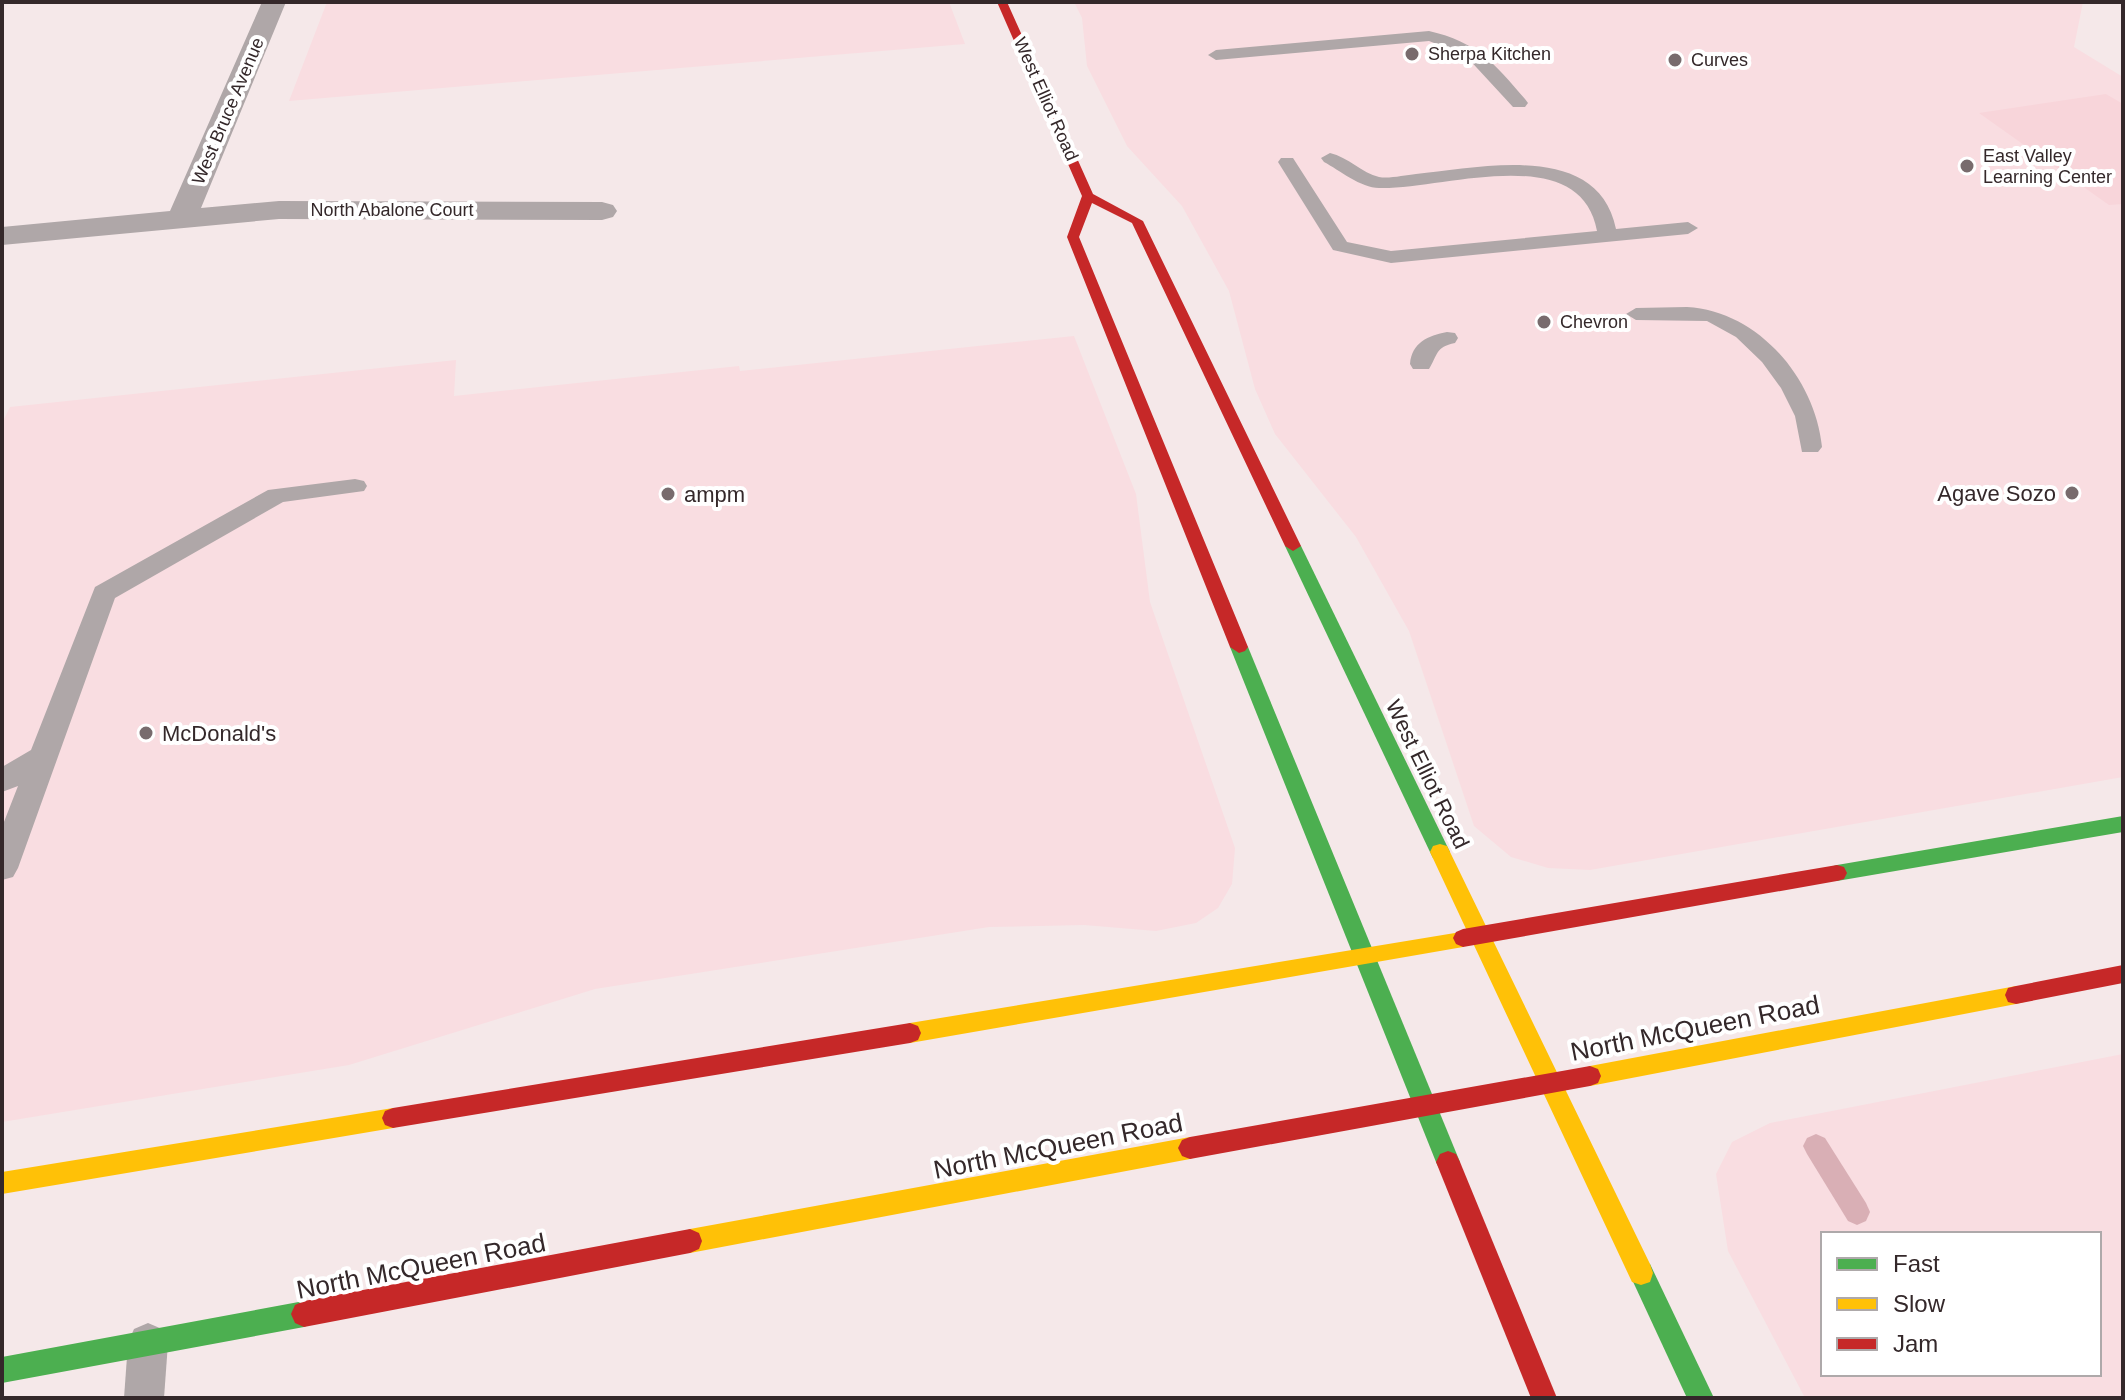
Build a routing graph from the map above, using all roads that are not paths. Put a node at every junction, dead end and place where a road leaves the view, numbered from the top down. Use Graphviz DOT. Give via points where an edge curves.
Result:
graph roads {
  1 [pos="274,2"];
  2 [pos="1002,2"];
  3 [pos="1216,55"];
  4 [pos="1519,103"];
  5 [pos="1330,158"];
  6 [pos="1287,162"];
  7 [pos="1088,196"];
  8 [pos="602,211"];
  9 [pos="182,219"];
  10 [pos="1688,228"];
  11 [pos="2,236"];
  12 [pos="1608,236"];
  13 [pos="1636,314"];
  14 [pos="1447,338"];
  15 [pos="1421,364"];
  16 [pos="1810,447"];
  17 [pos="355,486"];
  18 [pos="44,756"];
  19 [pos="2,781"];
  20 [pos="2123,824"];
  21 [pos="2,868"];
  22 [pos="1479,935"];
  23 [pos="1363,954"];
  24 [pos="2123,974"];
  25 [pos="1551,1082"];
  26 [pos="1428,1107"];
  27 [pos="2,1183"];
  28 [pos="148,1343"];
  29 [pos="2,1370"];
  30 [pos="144,1398"];
  31 [pos="1544,1398"];
  32 [pos="1701,1398"];
  1 -- 9 [label="street, West Bruce Avenue"];
  2 -- 7 [label="main road, West Elliot Road"];
  3 -- 4 [label="lane" via="1429,36 1473,51"];
  5 -- 12 [label="lane" via="1377,183 1547,171 1577,184 1603,210"];
  6 -- 12 [label="lane" via="1340,246 1391,257"];
  7 -- 22 [label="main road, West Elliot Road" via="1137,221"];
  7 -- 23 [label="main road" via="1073,237"];
  8 -- 9 [label="street, North Abalone Court" via="279,210"];
  9 -- 11 [label="street, North Abalone Court"];
  10 -- 12 [label="lane"];
  13 -- 16 [label="lane" via="1690,313 1741,328 1798,396"];
  14 -- 15 [label="lane" via="1422,353"];
  17 -- 18 [label="lane" via="277,495 104,593"];
  18 -- 19 [label="lane"];
  18 -- 21 [label="lane"];
  20 -- 22 [label="main road"];
  22 -- 23 [label="main road"];
  22 -- 25 [label="main road, West Elliot Road"];
  23 -- 26 [label="main road"];
  23 -- 27 [label="main road"];
  24 -- 25 [label="main road, North McQueen Road"];
  25 -- 26 [label="main road, North McQueen Road"];
  25 -- 32 [label="main road, West Elliot Road"];
  26 -- 28 [label="main road, North McQueen Road"];
  26 -- 31 [label="main road"];
  28 -- 29 [label="main road, North McQueen Road"];
  28 -- 30 [label="lane"];
}
